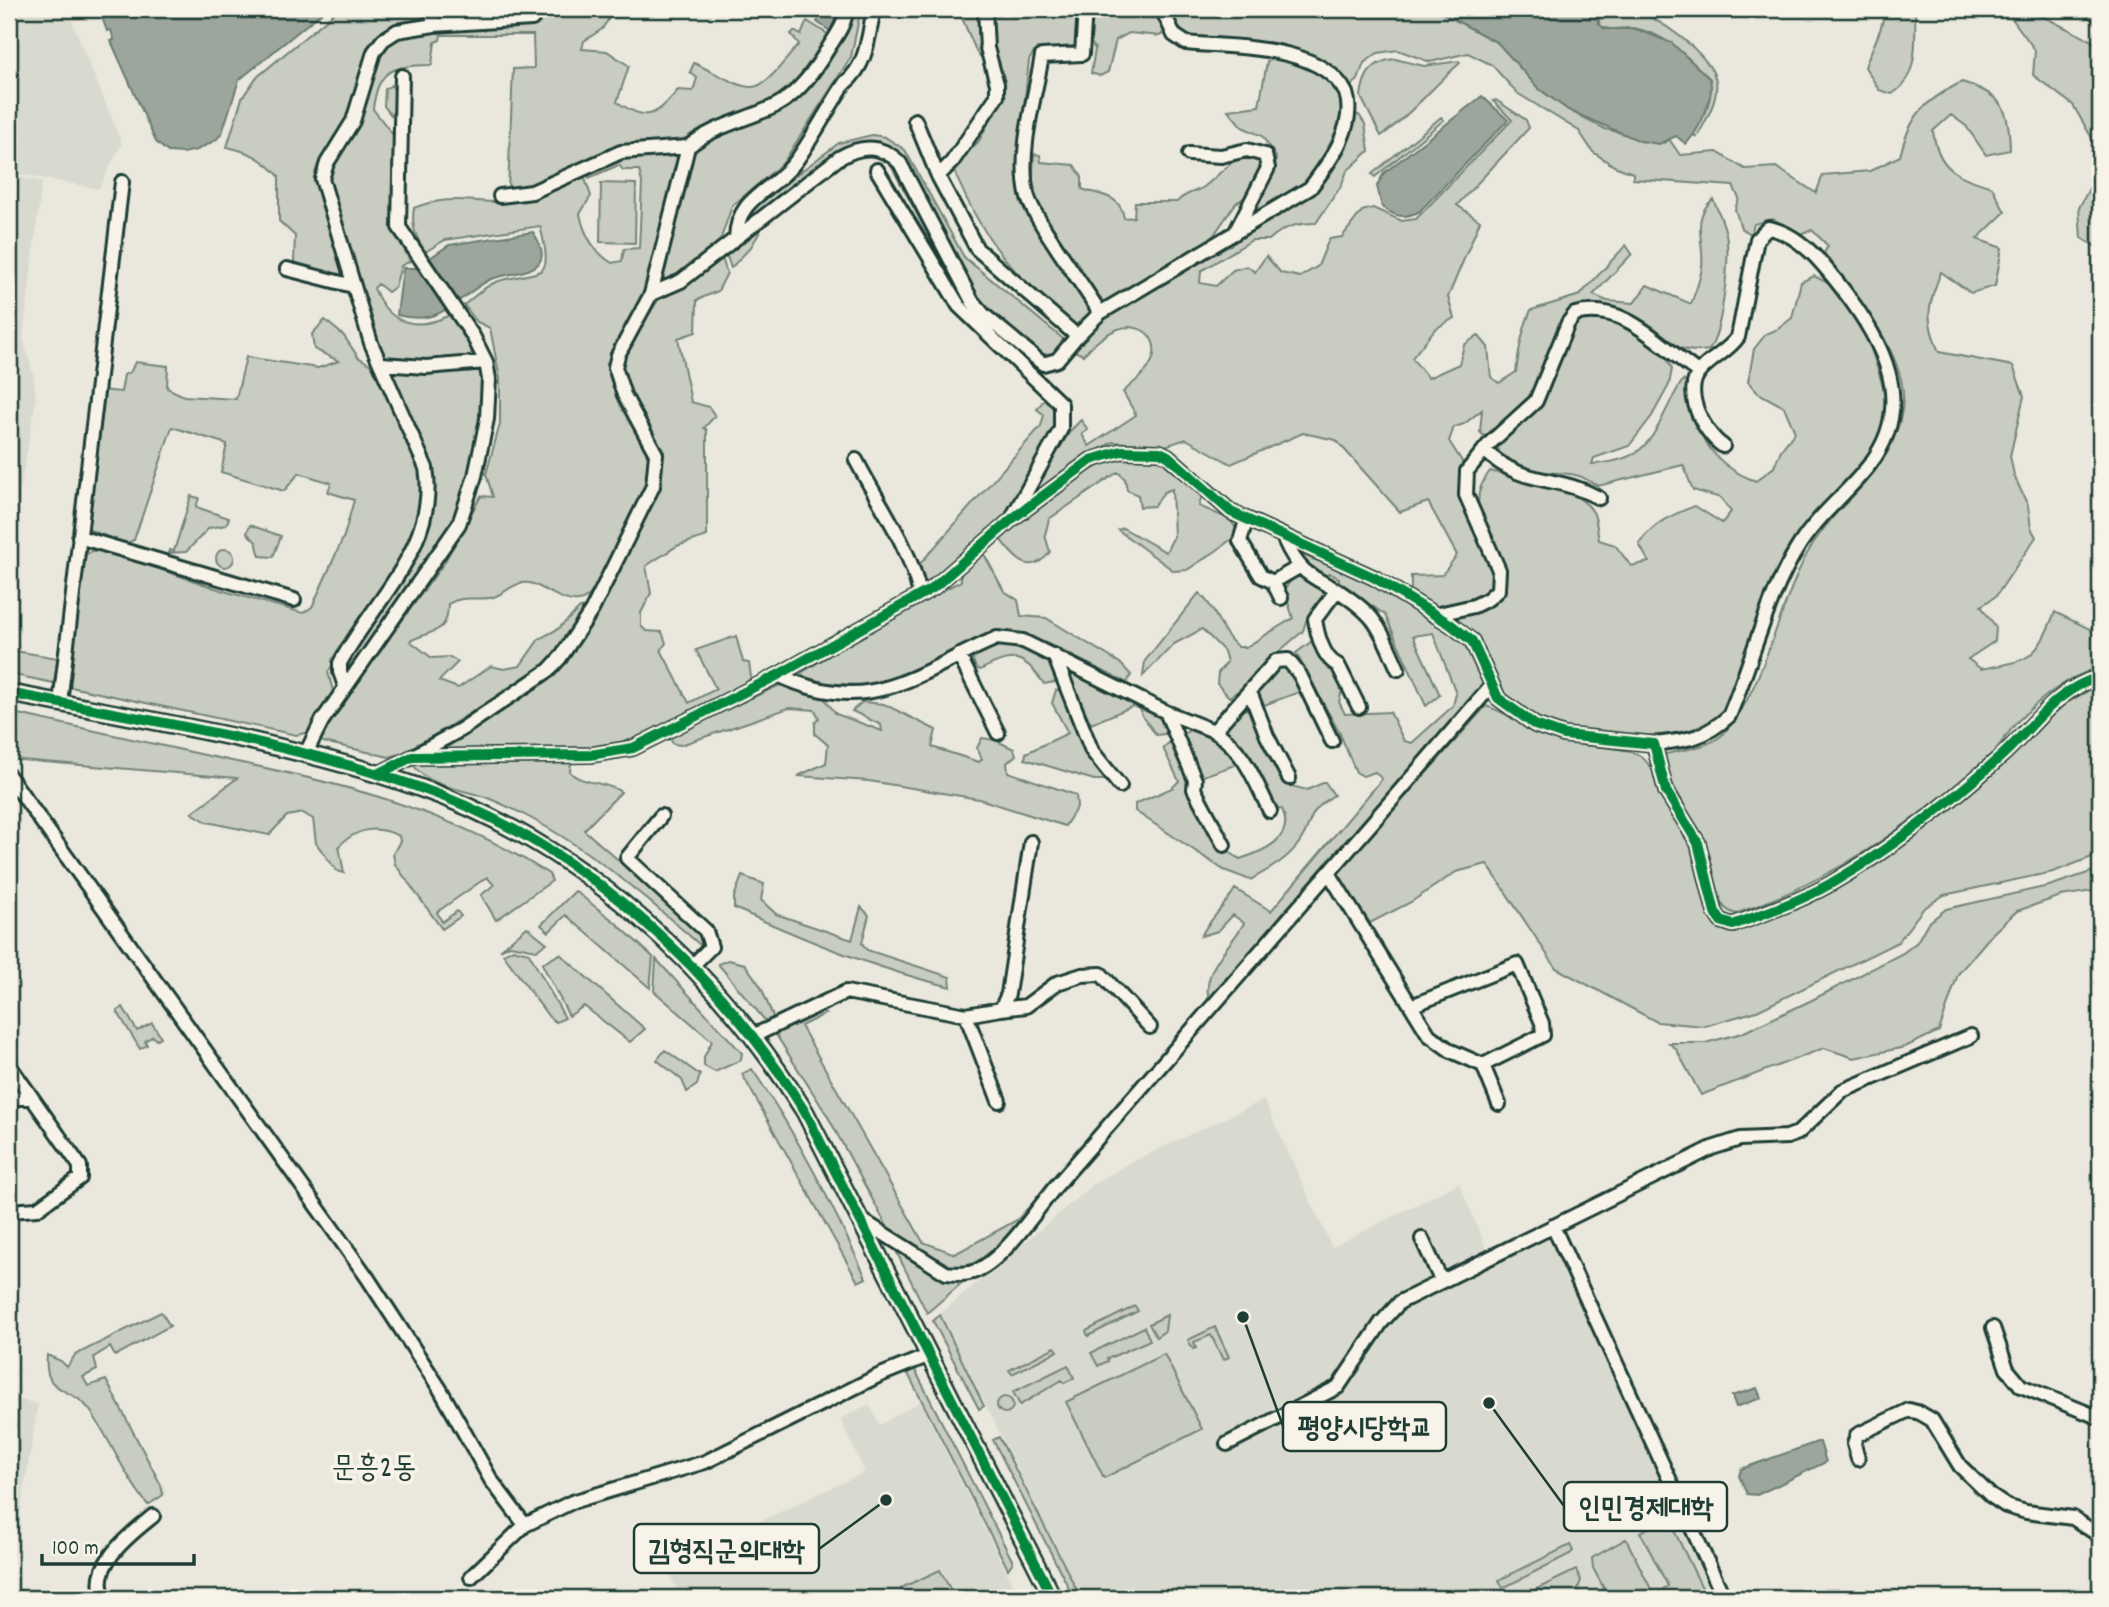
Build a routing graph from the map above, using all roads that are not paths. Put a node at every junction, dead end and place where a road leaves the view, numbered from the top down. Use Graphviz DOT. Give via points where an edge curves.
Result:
graph roads {
  1 [pos="431,9"];
  2 [pos="846,9"];
  3 [pos="874,9"];
  4 [pos="985,9"];
  5 [pos="1085,9"];
  6 [pos="1162,9"];
  7 [pos="532,19"];
  8 [pos="434,25"];
  9 [pos="402,76"];
  10 [pos="915,120"];
  11 [pos="688,147"];
  12 [pos="1189,154"];
  13 [pos="877,170"];
  14 [pos="938,176"];
  15 [pos="122,182"];
  16 [pos="500,196"];
  17 [pos="1234,234"];
  18 [pos="736,238"];
  19 [pos="287,269"];
  20 [pos="353,286"];
  21 [pos="651,294"];
  22 [pos="1100,313"];
  23 [pos="1077,336"];
  24 [pos="486,362"];
  25 [pos="381,364"];
  26 [pos="1699,372"];
  27 [pos="1723,446"];
  28 [pos="1484,450"];
  29 [pos="856,460"];
  30 [pos="1598,498"];
  31 [pos="1012,519"];
  32 [pos="1246,521"];
  33 [pos="79,537"];
  34 [pos="1284,539"];
  35 [pos="1299,567"];
  36 [pos="1273,582"];
  37 [pos="1337,590"];
  38 [pos="919,595"];
  39 [pos="1281,598"];
  40 [pos="293,600"];
  41 [pos="1434,615"];
  42 [pos="1054,655"];
  43 [pos="959,656"];
  44 [pos="1398,669"];
  45 [pos="779,675"];
  46 [pos="2100,677"];
  47 [pos="1492,685"];
  48 [pos="345,687"];
  49 [pos="1250,692"];
  50 [pos="9,693"];
  51 [pos="60,703"];
  52 [pos="1359,707"];
  53 [pos="1166,712"];
  54 [pos="1214,731"];
  55 [pos="998,733"];
  56 [pos="1332,741"];
  57 [pos="1654,744"];
  58 [pos="305,755"];
  59 [pos="412,757"];
  60 [pos="378,774"];
  61 [pos="9,776"];
  62 [pos="1289,778"];
  63 [pos="1120,786"];
  64 [pos="1270,811"];
  65 [pos="662,816"];
  66 [pos="1031,842"];
  67 [pos="1224,845"];
  68 [pos="1329,873"];
  69 [pos="692,966"];
  70 [pos="1411,1006"];
  71 [pos="1001,1009"];
  72 [pos="965,1016"];
  73 [pos="1150,1027"];
  74 [pos="753,1036"];
  75 [pos="1971,1036"];
  76 [pos="9,1065"];
  77 [pos="1483,1065"];
  78 [pos="13,1098"];
  79 [pos="32,1098"];
  80 [pos="999,1101"];
  81 [pos="1499,1104"];
  82 [pos="9,1210"];
  83 [pos="862,1220"];
  84 [pos="1553,1226"];
  85 [pos="1422,1239"];
  86 [pos="1441,1280"];
  87 [pos="1993,1328"];
  88 [pos="930,1355"];
  89 [pos="2100,1418"];
  90 [pos="1227,1444"];
  91 [pos="1858,1459"];
  92 [pos="153,1516"];
  93 [pos="525,1525"];
  94 [pos="2100,1536"];
  95 [pos="471,1577"];
  96 [pos="105,1598"];
  97 [pos="1053,1598"];
  98 [pos="1724,1598"];
  1 -- 8 [label="street"];
  2 -- 11 [label="street" via="839,32 792,95"];
  3 -- 18 [label="street" via="857,74 845,83 795,163 746,204"];
  4 -- 14 [label="street" via="997,96"];
  5 -- 22 [label="street" via="1082,54 1042,55 1026,178 1033,206"];
  6 -- 17 [label="street" via="1179,40 1303,58 1331,74 1348,100 1338,146 1310,188"];
  7 -- 8 [label="street"];
  8 -- 20 [label="street" via="397,31 374,52 353,121 322,179"];
  9 -- 24 [label="street" via="399,227"];
  10 -- 14 [label="street"];
  11 -- 16 [label="street" via="621,152 532,192"];
  11 -- 21 [label="street"];
  12 -- 17 [label="street" via="1221,156 1247,150 1265,155 1268,168"];
  13 -- 31 [label="street" via="959,306 1061,404 1061,429"];
  14 -- 23 [label="street" via="978,249"];
  15 -- 33 [label="street"];
  17 -- 22 [label="street"];
  18 -- 21 [label="street" via="681,281"];
  18 -- 23 [label="street" via="839,158 873,147 900,163 961,282 984,315 1043,363 1057,360"];
  19 -- 20 [label="street"];
  20 -- 25 [label="street"];
  21 -- 59 [label="street" via="615,367 624,395 656,454 653,486 592,610 548,670"];
  22 -- 23 [label="street"];
  24 -- 25 [label="street" via="426,367"];
  24 -- 48 [label="street" via="487,419 459,524"];
  25 -- 48 [label="street" via="426,468 428,502 411,553 340,663"];
  26 -- 27 [label="street" via="1695,385 1698,415 1709,436"];
  26 -- 28 [label="street" via="1623,317 1606,312 1575,314 1536,401"];
  26 -- 57 [label="street" via="1738,337 1757,239 1768,228 1779,230 1821,261 1880,348 1892,384 1893,419 1887,440 1870,464 1800,544 1785,570 1729,716 1712,732"];
  28 -- 30 [label="street" via="1521,476 1576,485"];
  28 -- 41 [label="street" via="1467,471 1466,495 1499,570 1497,590 1474,606"];
  29 -- 38 [label="street" via="899,535"];
  31 -- 32 [label="street" via="1091,460 1142,451 1168,456 1202,489"];
  31 -- 38 [label="street"];
  32 -- 34 [label="street"];
  32 -- 36 [label="street" via="1240,541 1261,576"];
  33 -- 40 [label="street"];
  33 -- 51 [label="street"];
  34 -- 35 [label="street"];
  34 -- 41 [label="street" via="1375,578"];
  35 -- 36 [label="street"];
  35 -- 37 [label="street"];
  36 -- 39 [label="street"];
  37 -- 44 [label="street" via="1375,620"];
  37 -- 52 [label="street" via="1315,619 1316,625 1322,646 1331,663 1338,665"];
  38 -- 45 [label="street"];
  41 -- 47 [label="street" via="1472,641"];
  42 -- 43 [label="street" via="1008,637"];
  42 -- 53 [label="street"];
  42 -- 63 [label="street" via="1092,751"];
  43 -- 45 [label="street" via="871,694 803,687"];
  43 -- 55 [label="street"];
  45 -- 59 [label="street" via="615,753"];
  46 -- 57 [label="street" via="2078,683 2054,701 2000,758 1838,880 1732,925 1721,921 1715,912 1699,843 1666,791"];
  47 -- 57 [label="street" via="1497,698 1535,725 1554,732"];
  47 -- 68 [label="street"];
  48 -- 58 [label="street"];
  49 -- 54 [label="street"];
  49 -- 56 [label="street" via="1276,661 1288,660"];
  49 -- 62 [label="street"];
  50 -- 51 [label="street"];
  51 -- 58 [label="street"];
  53 -- 54 [label="street"];
  53 -- 67 [label="street" via="1195,780 1194,789"];
  54 -- 64 [label="street" via="1241,755"];
  58 -- 60 [label="street"];
  59 -- 60 [label="street"];
  60 -- 69 [label="street" via="483,815 556,856 630,910"];
  61 -- 93 [label="street" via="367,1277 440,1389 491,1479"];
  65 -- 69 [label="street" via="627,858 706,931 710,947"];
  66 -- 71 [label="street" via="1008,994"];
  68 -- 70 [label="street"];
  68 -- 83 [label="street" via="984,1266 963,1274 946,1273"];
  69 -- 74 [label="street"];
  70 -- 77 [label="street" via="1440,1045"];
  70 -- 77 [label="street" via="1517,964 1543,1035"];
  71 -- 72 [label="street"];
  71 -- 73 [label="street" via="1026,1006 1057,983 1101,974"];
  72 -- 74 [label="street" via="846,992"];
  72 -- 80 [label="street"];
  74 -- 83 [label="street" via="805,1112"];
  75 -- 84 [label="street" via="1842,1091 1798,1133 1740,1139 1712,1148"];
  76 -- 79 [label="street"];
  77 -- 81 [label="street"];
  78 -- 79 [label="street"];
  79 -- 82 [label="street" via="80,1166 80,1178 37,1209"];
  83 -- 88 [label="street"];
  84 -- 86 [label="street"];
  84 -- 98 [label="street"];
  85 -- 86 [label="street"];
  86 -- 90 [label="street" via="1393,1309 1338,1387"];
  87 -- 89 [label="street" via="2007,1369 2021,1386"];
  88 -- 93 [label="street" via="705,1462 572,1502"];
  88 -- 97 [label="street"];
  91 -- 94 [label="street" via="1857,1435 1909,1410 1920,1413 1932,1420 1961,1466 1991,1496 2026,1512 2073,1518"];
  92 -- 96 [label="street" via="109,1559 100,1583"];
  93 -- 95 [label="street"];
}
